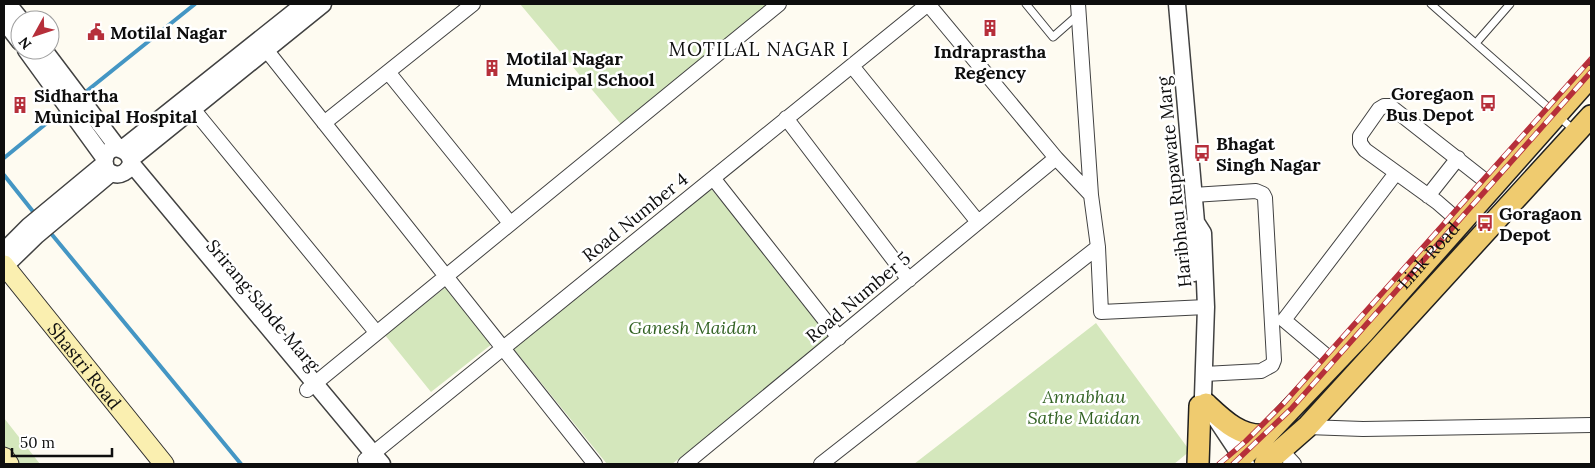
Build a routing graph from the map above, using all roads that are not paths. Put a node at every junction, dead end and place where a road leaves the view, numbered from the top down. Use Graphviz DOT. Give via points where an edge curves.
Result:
graph roads {
  1 [pos="304,4"];
  2 [pos="323,4"];
  3 [pos="473,4"];
  4 [pos="779,4"];
  5 [pos="928,4"];
  6 [pos="1026,4"];
  7 [pos="1177,4"];
  8 [pos="1432,4"];
  9 [pos="1510,4"];
  10 [pos="1078,9"];
  11 [pos="1476,43"];
  12 [pos="262,45"];
  13 [pos="37,60"];
  14 [pos="48,60"];
  15 [pos="852,66"];
  16 [pos="388,72"];
  17 [pos="53,74"];
  18 [pos="1591,76"];
  19 [pos="194,109"];
  20 [pos="1557,114"];
  21 [pos="175,115"];
  22 [pos="1591,116"];
  23 [pos="786,118"];
  24 [pos="324,123"];
  25 [pos="1576,132"];
  26 [pos="1056,158"];
  27 [pos="1458,158"];
  28 [pos="119,161"];
  29 [pos="1396,174"];
  30 [pos="713,178"];
  31 [pos="1492,186"];
  32 [pos="1091,195"];
  33 [pos="1193,195"];
  34 [pos="1428,196"];
  35 [pos="1462,220"];
  36 [pos="978,222"];
  37 [pos="510,223"];
  38 [pos="1483,234"];
  39 [pos="1098,247"];
  40 [pos="4,262"];
  41 [pos="446,276"];
  42 [pos="909,280"];
  43 [pos="1202,308"];
  44 [pos="1278,319"];
  45 [pos="376,332"];
  46 [pos="1363,333"];
  47 [pos="839,338"];
  48 [pos="503,348"];
  49 [pos="1379,349"];
  50 [pos="1335,363"];
  51 [pos="1204,374"];
  52 [pos="310,386"];
  53 [pos="1203,405"];
  54 [pos="1591,425"];
  55 [pos="1307,427"];
  56 [pos="1266,435"];
  57 [pos="4,457"];
  58 [pos="1288,457"];
  59 [pos="372,461"];
  60 [pos="1239,463"];
  61 [pos="9,464"];
  62 [pos="164,464"];
  63 [pos="595,464"];
  64 [pos="685,464"];
  65 [pos="821,464"];
  66 [pos="1198,464"];
  67 [pos="1265,464"];
  1 -- 12 [label="street"];
  2 -- 12 [label="street"];
  3 -- 16 [label="street"];
  4 -- 37 [label="street"];
  5 -- 15 [label="street, Road Number 4"];
  5 -- 26 [label="street"];
  6 -- 10 [label="lane" via="1053,37"];
  7 -- 33 [label="street, Haribhau Rupawate Marg"];
  8 -- 11 [label="lane"];
  9 -- 11 [label="lane"];
  10 -- 32 [label="street"];
  11 -- 20 [label="lane"];
  12 -- 19 [label="street"];
  12 -- 21 [label="street"];
  12 -- 24 [label="street"];
  13 -- 17 [label="street, Srirang Sabde Marg"];
  14 -- 17 [label="street"];
  15 -- 23 [label="street, Road Number 4"];
  15 -- 36 [label="street"];
  16 -- 24 [label="street"];
  16 -- 37 [label="street"];
  17 -- 28 [label="street, Srirang Sabde Marg"];
  18 -- 20 [label="main road, Link Road"];
  19 -- 21 [label="street"];
  19 -- 45 [label="street"];
  20 -- 25 [label="lane"];
  20 -- 31 [label="main road, Link Road"];
  21 -- 28 [label="street"];
  22 -- 25 [label="main road, Link Road"];
  23 -- 30 [label="street, Road Number 4"];
  23 -- 42 [label="street"];
  24 -- 41 [label="street"];
  25 -- 38 [label="main road, Link Road"];
  26 -- 32 [label="street"];
  26 -- 36 [label="street, Road Number 5"];
  27 -- 29 [label="street" via="1390,106 1384,106 1360,136 1360,143"];
  27 -- 31 [label="street"];
  27 -- 34 [label="street"];
  28 -- 40 [label="street" via="60,207"];
  28 -- 52 [label="street, Srirang Sabde Marg" via="154,198"];
  29 -- 34 [label="street"];
  29 -- 44 [label="street"];
  30 -- 47 [label="street"];
  30 -- 48 [label="street, Road Number 4"];
  31 -- 35 [label="main road, Link Road"];
  32 -- 39 [label="street"];
  33 -- 43 [label="street, Haribhau Rupawate Marg" via="1196,222 1203,233"];
  33 -- 44 [label="street" via="1256,191 1263,194"];
  34 -- 35 [label="street"];
  35 -- 38 [label="main road"];
  35 -- 46 [label="main road, Link Road"];
  36 -- 42 [label="street, Road Number 5"];
  37 -- 41 [label="street"];
  38 -- 49 [label="main road, Link Road"];
  39 -- 43 [label="street" via="1101,312"];
  39 -- 65 [label="street"];
  40 -- 62 [label="main road, Shastri Road"];
  41 -- 45 [label="street"];
  41 -- 48 [label="street"];
  42 -- 47 [label="street, Road Number 5"];
  43 -- 51 [label="street, Haribhau Rupawate Marg"];
  43 -- 53 [label="street" via="1196,397"];
  44 -- 50 [label="street"];
  44 -- 51 [label="street" via="1272,365 1261,371"];
  45 -- 52 [label="street"];
  46 -- 49 [label="main road"];
  46 -- 50 [label="main road, Link Road"];
  47 -- 64 [label="street, Road Number 5"];
  48 -- 59 [label="street, Road Number 4"];
  48 -- 63 [label="street"];
  49 -- 55 [label="main road, Link Road"];
  50 -- 56 [label="main road, Link Road"];
  51 -- 53 [label="street, Haribhau Rupawate Marg"];
  52 -- 59 [label="street, Srirang Sabde Marg"];
  53 -- 56 [label="main road" via="1241,430 1257,436"];
  53 -- 60 [label="street"];
  53 -- 66 [label="main road"];
  54 -- 55 [label="street" via="1363,430"];
  55 -- 58 [label="main road, Link Road"];
  56 -- 60 [label="main road, Link Road"];
  57 -- 61 [label="main road"];
  58 -- 67 [label="main road, Link Road"];
}
